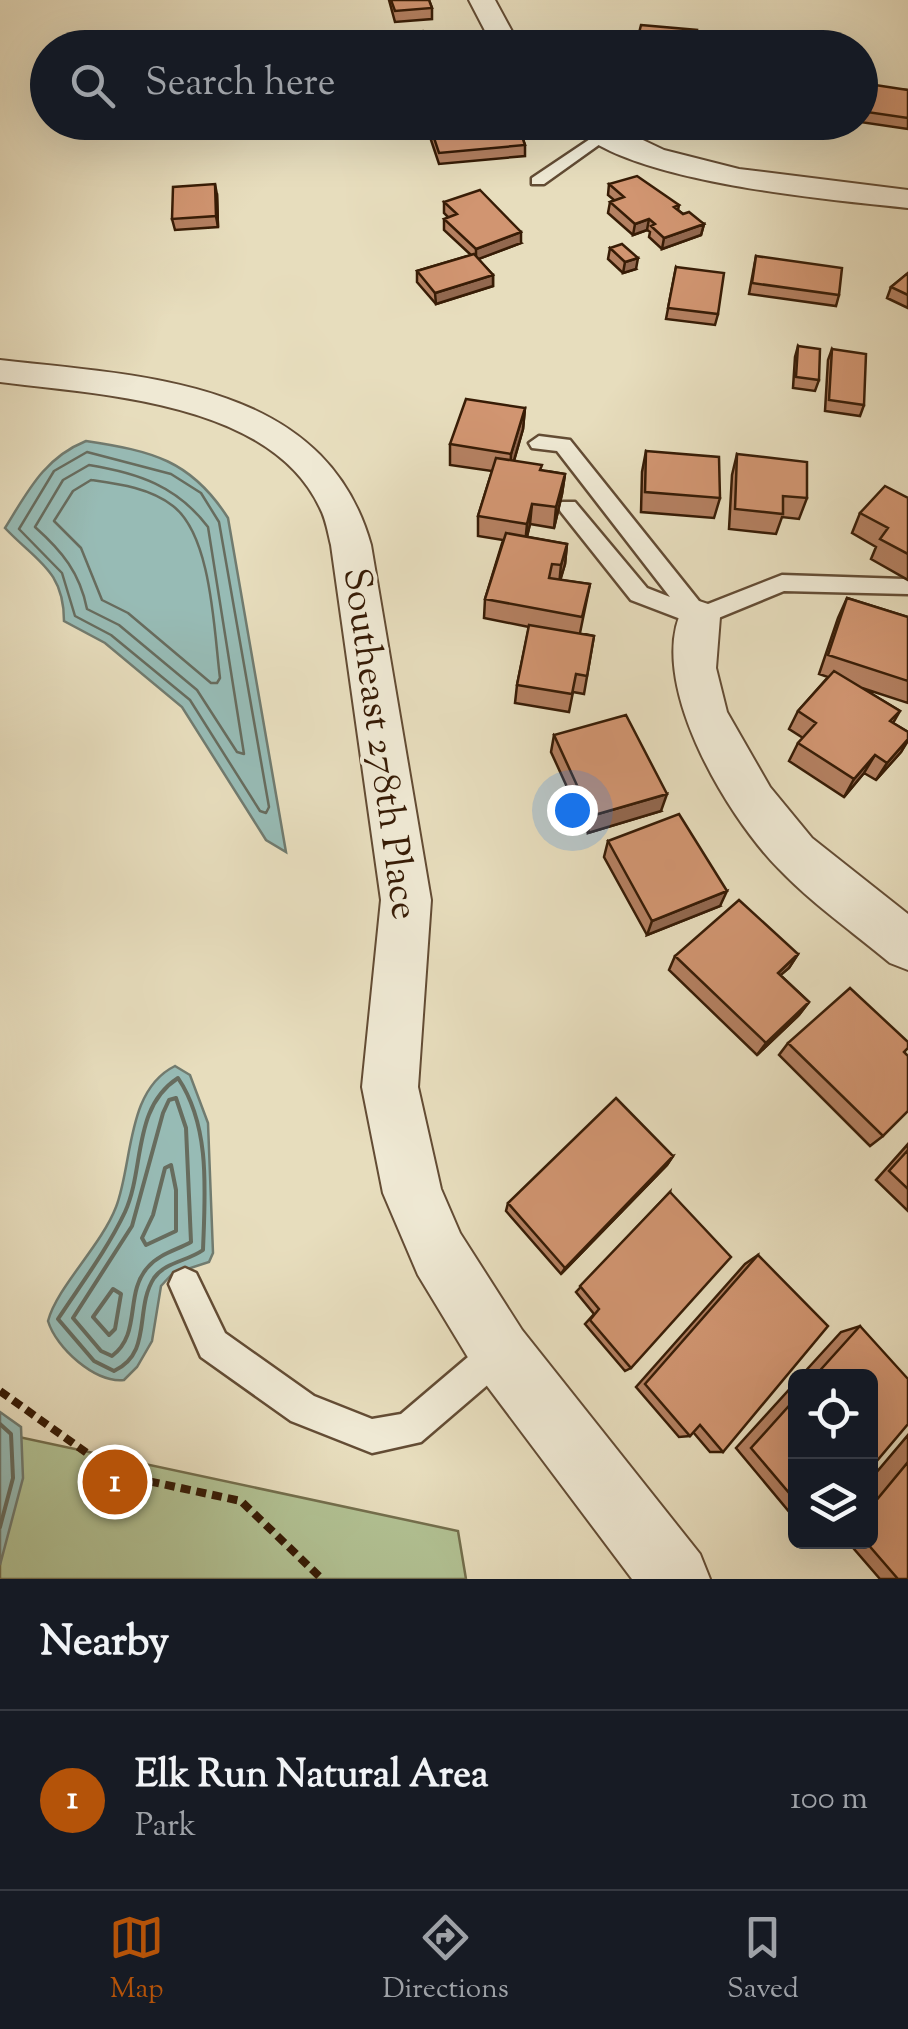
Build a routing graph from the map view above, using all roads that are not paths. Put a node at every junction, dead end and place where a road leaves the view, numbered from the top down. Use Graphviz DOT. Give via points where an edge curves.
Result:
graph roads {
  1 [pos="482,0"];
  2 [pos="498,30"];
  3 [pos="581,140"];
  4 [pos="619,140"];
  5 [pos="538,181"];
  6 [pos="908,199"];
  7 [pos="0,371"];
  8 [pos="539,443"];
  9 [pos="568,507"];
  10 [pos="904,587"];
  11 [pos="700,617"];
  12 [pos="908,946"];
  13 [pos="185,1284"];
  14 [pos="500,1352"];
  15 [pos="674,1579"];
  1 -- 2 [label="street"];
  3 -- 5 [label="lane"];
  4 -- 6 [label="street" via="726,174"];
  7 -- 14 [label="street, Southeast 278th Place" via="175,396 227,411 306,462 337,500 352,545 406,900 390,1087 401,1150 440,1254"];
  8 -- 11 [label="lane" via="563,445"];
  9 -- 11 [label="lane" via="639,594"];
  10 -- 11 [label="lane" via="782,582"];
  11 -- 12 [label="street" via="694,668 705,714 753,801 795,853"];
  13 -- 14 [label="lane" via="213,1345 303,1409 372,1436 409,1430"];
  14 -- 15 [label="street, Southeast 278th Place"];
}
